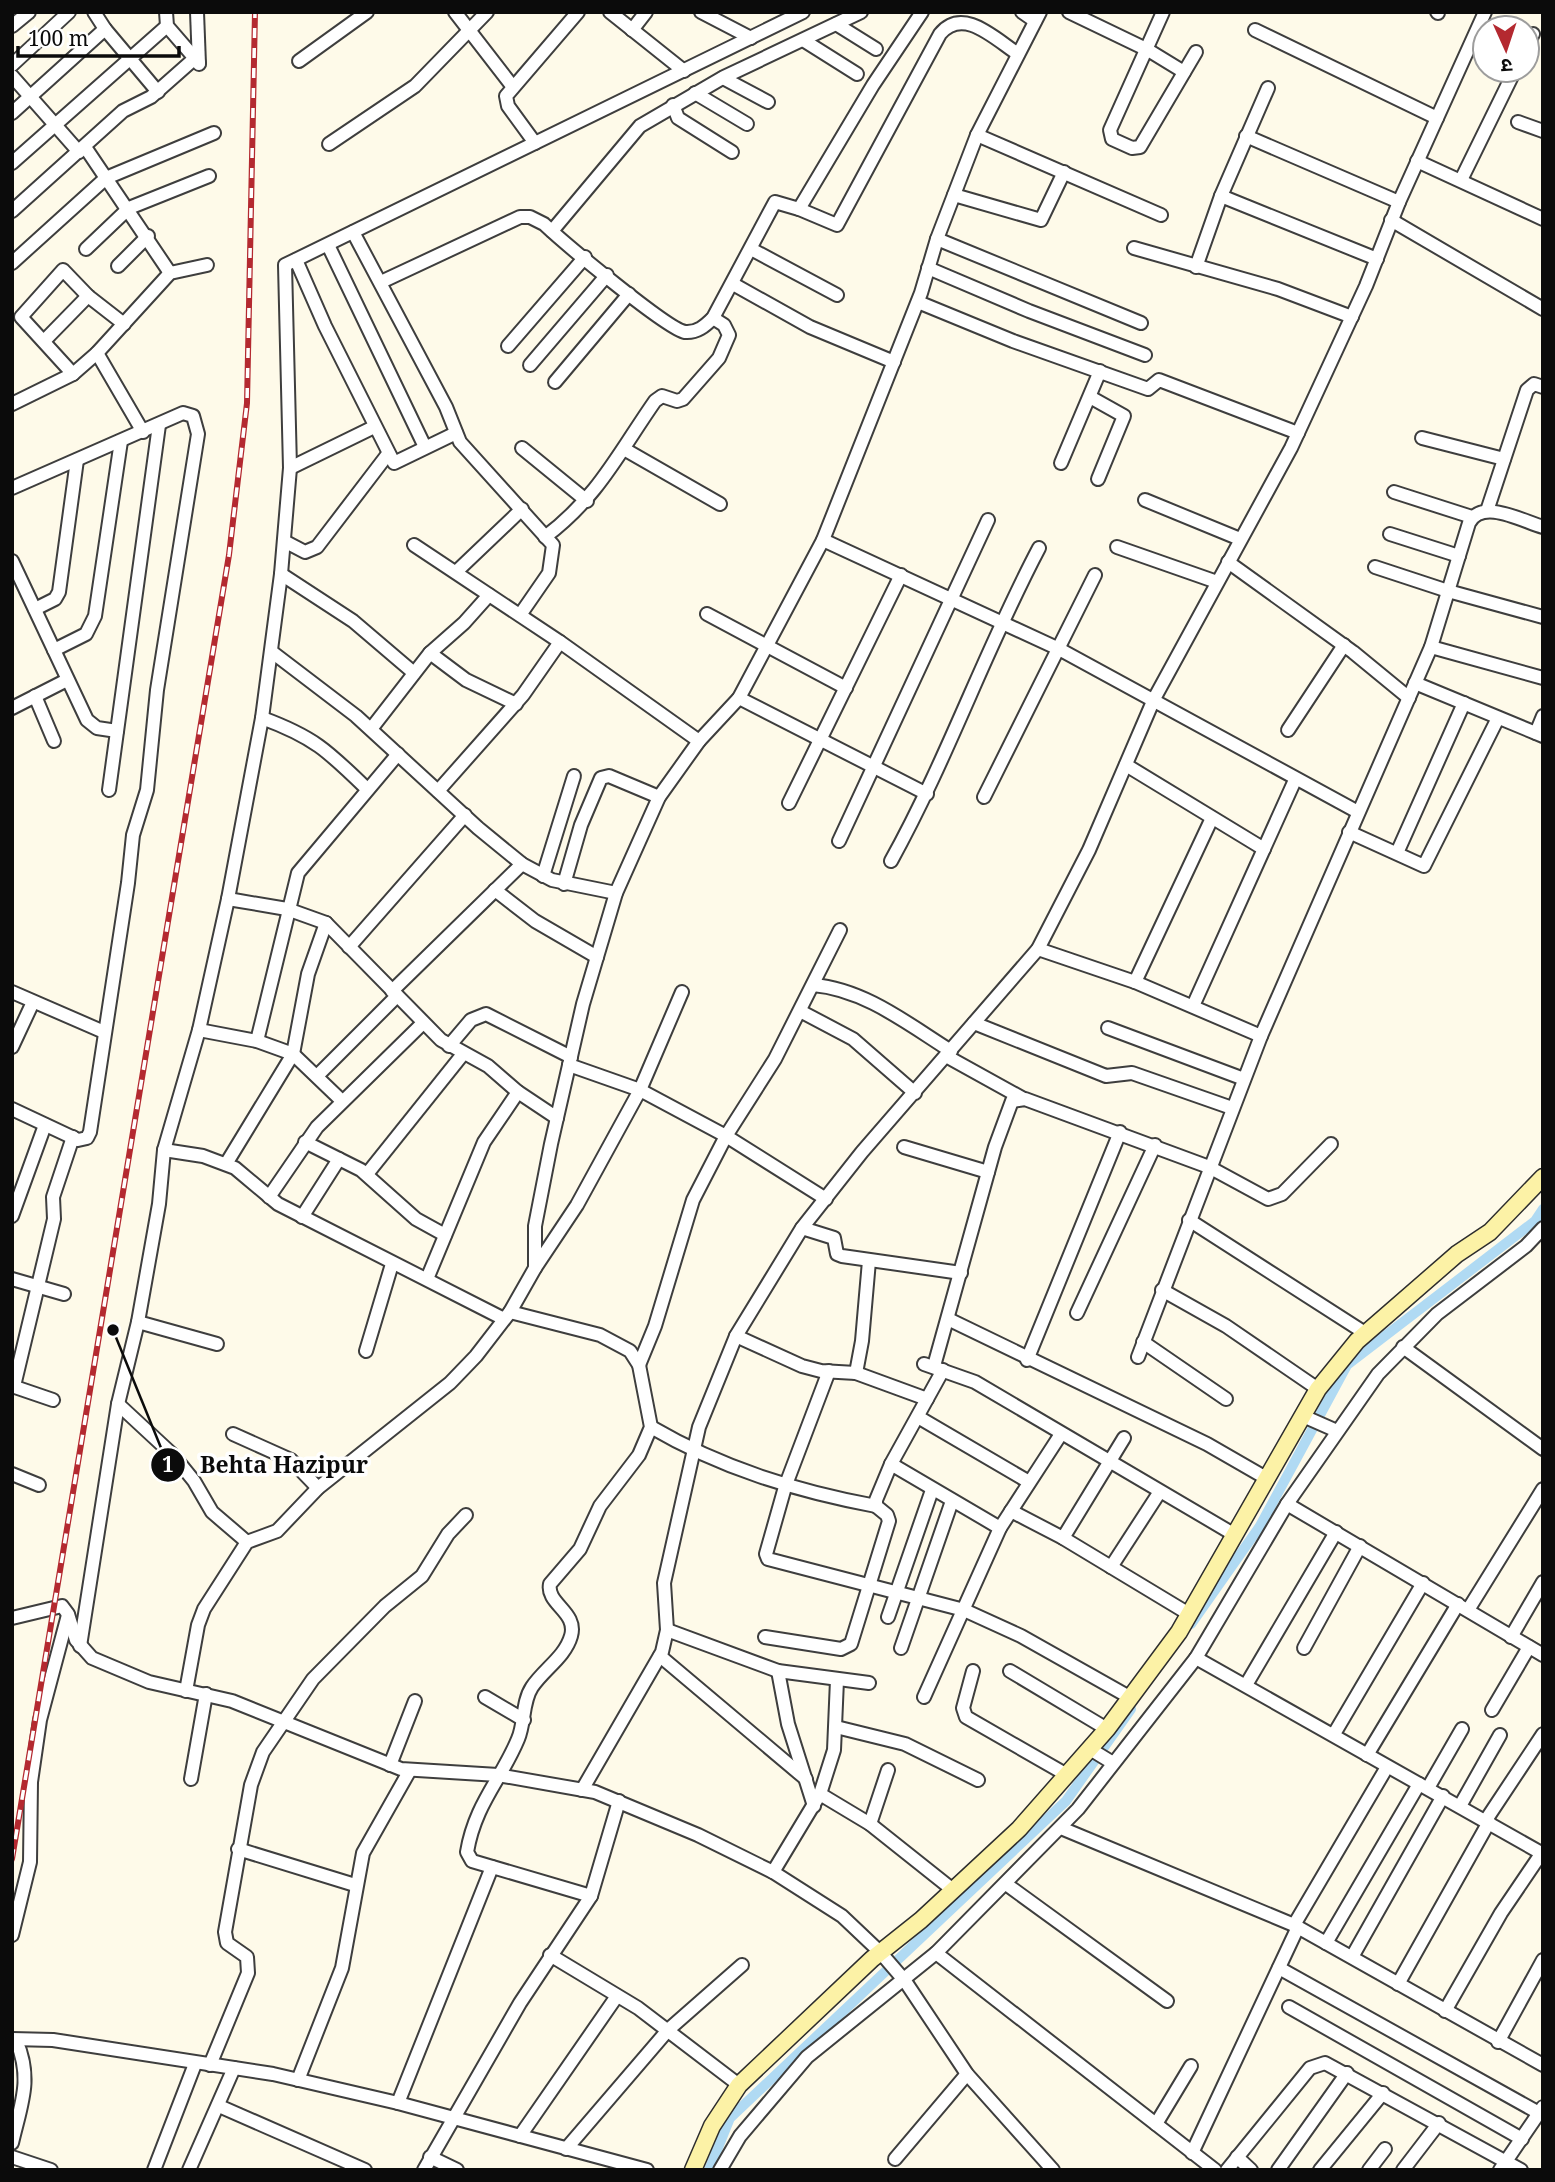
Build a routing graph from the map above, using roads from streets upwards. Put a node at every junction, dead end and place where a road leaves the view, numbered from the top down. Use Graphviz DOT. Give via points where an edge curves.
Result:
graph roads {
  1 [pos="29,12"];
  2 [pos="69,12"];
  3 [pos="94,12"];
  4 [pos="197,12"];
  5 [pos="367,12"];
  6 [pos="455,12"];
  7 [pos="487,12"];
  8 [pos="578,12"];
  9 [pos="610,12"];
  10 [pos="646,12"];
  11 [pos="803,12"];
  12 [pos="861,12"];
  13 [pos="922,12"];
  14 [pos="1022,12"];
  15 [pos="1069,12"];
  16 [pos="1163,12"];
  17 [pos="1485,12"];
  18 [pos="704,13"];
  19 [pos="1037,17"];
  20 [pos="166,19"];
  21 [pos="836,24"];
  22 [pos="12,26"];
  23 [pos="105,29"];
  24 [pos="632,30"];
  25 [pos="1255,30"];
  26 [pos="471,32"];
  27 [pos="751,38"];
  28 [pos="803,40"];
  29 [pos="876,49"];
  30 [pos="1148,50"];
  31 [pos="1196,52"];
  32 [pos="1018,54"];
  33 [pos="130,58"];
  34 [pos="194,59"];
  35 [pos="299,61"];
  36 [pos="12,65"];
  37 [pos="684,71"];
  38 [pos="1184,72"];
  39 [pos="857,74"];
  40 [pos="12,76"];
  41 [pos="723,78"];
  42 [pos="1508,84"];
  43 [pos="513,87"];
  44 [pos="1268,88"];
  45 [pos="158,92"];
  46 [pos="695,93"];
  47 [pos="29,98"];
  48 [pos="768,102"];
  49 [pos="673,106"];
  50 [pos="12,113"];
  51 [pos="1437,118"];
  52 [pos="1518,122"];
  53 [pos="747,124"];
  54 [pos="55,128"];
  55 [pos="1543,131"];
  56 [pos="214,133"];
  57 [pos="977,135"];
  58 [pos="1246,136"];
  59 [pos="535,143"];
  60 [pos="329,144"];
  61 [pos="82,150"];
  62 [pos="732,152"];
  63 [pos="1417,161"];
  64 [pos="12,163"];
  65 [pos="1064,172"];
  66 [pos="209,176"];
  67 [pos="106,178"];
  68 [pos="1461,180"];
  69 [pos="954,195"];
  70 [pos="1221,196"];
  71 [pos="1399,202"];
  72 [pos="129,208"];
  73 [pos="799,209"];
  74 [pos="12,211"];
  75 [pos="1161,215"];
  76 [pos="1543,219"];
  77 [pos="1391,220"];
  78 [pos="552,231"];
  79 [pos="353,232"];
  80 [pos="148,236"];
  81 [pos="937,239"];
  82 [pos="328,245"];
  83 [pos="1134,247"];
  84 [pos="86,248"];
  85 [pos="751,250"];
  86 [pos="585,257"];
  87 [pos="1377,259"];
  88 [pos="296,260"];
  89 [pos="12,263"];
  90 [pos="207,265"];
  91 [pos="118,266"];
  92 [pos="1196,267"];
  93 [pos="929,268"];
  94 [pos="170,273"];
  95 [pos="607,275"];
  96 [pos="381,282"];
  97 [pos="733,284"];
  98 [pos="629,294"];
  99 [pos="837,295"];
  100 [pos="88,296"];
  101 [pos="918,302"];
  102 [pos="1543,309"];
  103 [pos="1352,317"];
  104 [pos="713,318"];
  105 [pos="1141,323"];
  106 [pos="124,324"];
  107 [pos="44,341"];
  108 [pos="508,346"];
  109 [pos="97,353"];
  110 [pos="1145,355"];
  111 [pos="894,362"];
  112 [pos="530,365"];
  113 [pos="1100,371"];
  114 [pos="73,374"];
  115 [pos="555,382"];
  116 [pos="1543,387"];
  117 [pos="1090,397"];
  118 [pos="12,404"];
  119 [pos="159,425"];
  120 [pos="374,427"];
  121 [pos="143,432"];
  122 [pos="456,433"];
  123 [pos="1298,433"];
  124 [pos="1422,438"];
  125 [pos="121,440"];
  126 [pos="425,447"];
  127 [pos="522,448"];
  128 [pos="624,449"];
  129 [pos="388,454"];
  130 [pos="1504,459"];
  131 [pos="77,460"];
  132 [pos="1061,463"];
  133 [pos="290,468"];
  134 [pos="1098,479"];
  135 [pos="12,488"];
  136 [pos="1394,492"];
  137 [pos="1146,500"];
  138 [pos="587,501"];
  139 [pos="720,504"];
  140 [pos="522,509"];
  141 [pos="1487,511"];
  142 [pos="1472,517"];
  143 [pos="988,520"];
  144 [pos="1542,525"];
  145 [pos="1390,534"];
  146 [pos="545,537"];
  147 [pos="1240,539"];
  148 [pos="823,540"];
  149 [pos="284,541"];
  150 [pos="414,545"];
  151 [pos="1117,547"];
  152 [pos="1039,548"];
  153 [pos="1459,556"];
  154 [pos="12,561"];
  155 [pos="1227,562"];
  156 [pos="1375,567"];
  157 [pos="456,572"];
  158 [pos="281,574"];
  159 [pos="901,575"];
  160 [pos="1095,575"];
  161 [pos="1217,582"];
  162 [pos="1448,592"];
  163 [pos="489,595"];
  164 [pos="953,600"];
  165 [pos="35,609"];
  166 [pos="706,614"];
  167 [pos="520,615"];
  168 [pos="1543,617"];
  169 [pos="1003,621"];
  170 [pos="560,642"];
  171 [pos="1344,645"];
  172 [pos="766,646"];
  173 [pos="1431,647"];
  174 [pos="1059,649"];
  175 [pos="54,650"];
  176 [pos="272,652"];
  177 [pos="430,653"];
  178 [pos="414,673"];
  179 [pos="1543,678"];
  180 [pos="67,680"];
  181 [pos="1415,683"];
  182 [pos="846,688"];
  183 [pos="34,696"];
  184 [pos="738,698"];
  185 [pos="1409,698"];
  186 [pos="1154,699"];
  187 [pos="516,704"];
  188 [pos="1464,704"];
  189 [pos="12,708"];
  190 [pos="1543,716"];
  191 [pos="262,718"];
  192 [pos="1497,718"];
  193 [pos="371,729"];
  194 [pos="1288,730"];
  195 [pos="117,731"];
  196 [pos="1539,735"];
  197 [pos="821,738"];
  198 [pos="54,741"];
  199 [pos="699,741"];
  200 [pos="398,754"];
  201 [pos="1126,765"];
  202 [pos="874,767"];
  203 [pos="574,776"];
  204 [pos="1295,780"];
  205 [pos="368,789"];
  206 [pos="109,790"];
  207 [pos="438,791"];
  208 [pos="927,794"];
  209 [pos="659,797"];
  210 [pos="984,797"];
  211 [pos="789,803"];
  212 [pos="1358,812"];
  213 [pos="465,815"];
  214 [pos="1212,818"];
  215 [pos="1349,832"];
  216 [pos="839,841"];
  217 [pos="1264,849"];
  218 [pos="1397,853"];
  219 [pos="891,861"];
  220 [pos="522,864"];
  221 [pos="543,876"];
  222 [pos="564,884"];
  223 [pos="495,890"];
  224 [pos="616,893"];
  225 [pos="228,899"];
  226 [pos="287,909"];
  227 [pos="326,923"];
  228 [pos="840,930"];
  229 [pos="349,947"];
  230 [pos="1038,949"];
  231 [pos="597,957"];
  232 [pos="1135,982"];
  233 [pos="813,985"];
  234 [pos="12,992"];
  235 [pos="682,992"];
  236 [pos="394,994"];
  237 [pos="33,1002"];
  238 [pos="1193,1006"];
  239 [pos="800,1011"];
  240 [pos="423,1023"];
  241 [pos="974,1023"];
  242 [pos="1108,1028"];
  243 [pos="199,1030"];
  244 [pos="104,1032"];
  245 [pos="1261,1036"];
  246 [pos="257,1041"];
  247 [pos="449,1046"];
  248 [pos="12,1047"];
  249 [pos="949,1053"];
  250 [pos="293,1054"];
  251 [pos="463,1054"];
  252 [pos="570,1061"];
  253 [pos="317,1075"];
  254 [pos="1244,1079"];
  255 [pos="640,1090"];
  256 [pos="518,1092"];
  257 [pos="915,1093"];
  258 [pos="1022,1098"];
  259 [pos="342,1101"];
  260 [pos="1232,1108"];
  261 [pos="12,1109"];
  262 [pos="557,1118"];
  263 [pos="45,1125"];
  264 [pos="1120,1132"];
  265 [pos="726,1136"];
  266 [pos="73,1137"];
  267 [pos="305,1142"];
  268 [pos="1331,1144"];
  269 [pos="1154,1145"];
  270 [pos="904,1147"];
  271 [pos="164,1150"];
  272 [pos="339,1159"];
  273 [pos="226,1164"];
  274 [pos="1209,1167"];
  275 [pos="988,1172"];
  276 [pos="367,1174"];
  277 [pos="1543,1177"];
  278 [pos="269,1197"];
  279 [pos="826,1199"];
  280 [pos="12,1216"];
  281 [pos="302,1217"];
  282 [pos="1189,1220"];
  283 [pos="802,1228"];
  284 [pos="1543,1228"];
  285 [pos="445,1235"];
  286 [pos="869,1261"];
  287 [pos="392,1264"];
  288 [pos="535,1268"];
  289 [pos="961,1273"];
  290 [pos="12,1279"];
  291 [pos="427,1279"];
  292 [pos="37,1286"];
  293 [pos="1162,1290"];
  294 [pos="64,1294"];
  295 [pos="1077,1313"];
  296 [pos="507,1315"];
  297 [pos="948,1319"];
  298 [pos="138,1322"];
  299 [pos="1365,1333"];
  300 [pos="736,1336"];
  301 [pos="1143,1342"];
  302 [pos="217,1344"];
  303 [pos="1403,1347"];
  304 [pos="366,1351"];
  305 [pos="1138,1357"];
  306 [pos="1027,1360"];
  307 [pos="639,1365"];
  308 [pos="934,1366"];
  309 [pos="829,1371"];
  310 [pos="856,1373"];
  311 [pos="13,1386"];
  312 [pos="1318,1389"];
  313 [pos="926,1399"];
  314 [pos="1226,1399"];
  315 [pos="53,1400"];
  316 [pos="118,1404"];
  317 [pos="918,1417"];
  318 [pos="1320,1423"];
  319 [pos="650,1427"];
  320 [pos="233,1434"];
  321 [pos="1061,1434"];
  322 [pos="1124,1438"];
  323 [pos="1542,1445"];
  324 [pos="693,1452"];
  325 [pos="891,1464"];
  326 [pos="1109,1464"];
  327 [pos="12,1474"];
  328 [pos="1266,1478"];
  329 [pos="1029,1482"];
  330 [pos="39,1485"];
  331 [pos="785,1487"];
  332 [pos="318,1488"];
  333 [pos="1543,1489"];
  334 [pos="932,1490"];
  335 [pos="1159,1493"];
  336 [pos="951,1501"];
  337 [pos="1287,1504"];
  338 [pos="876,1506"];
  339 [pos="1011,1511"];
  340 [pos="466,1515"];
  341 [pos="1000,1528"];
  342 [pos="1336,1532"];
  343 [pos="1235,1535"];
  344 [pos="1063,1538"];
  345 [pos="247,1542"];
  346 [pos="1360,1546"];
  347 [pos="1111,1567"];
  348 [pos="1543,1582"];
  349 [pos="1423,1583"];
  350 [pos="871,1586"];
  351 [pos="895,1593"];
  352 [pos="917,1598"];
  353 [pos="1463,1607"];
  354 [pos="964,1610"];
  355 [pos="1189,1614"];
  356 [pos="68,1615"];
  357 [pos="888,1616"];
  358 [pos="12,1618"];
  359 [pos="667,1630"];
  360 [pos="765,1637"];
  361 [pos="1511,1637"];
  362 [pos="80,1646"];
  363 [pos="1528,1647"];
  364 [pos="901,1648"];
  365 [pos="1304,1648"];
  366 [pos="1543,1655"];
  367 [pos="660,1656"];
  368 [pos="1196,1658"];
  369 [pos="778,1671"];
  370 [pos="973,1671"];
  371 [pos="1010,1671"];
  372 [pos="837,1680"];
  373 [pos="869,1683"];
  374 [pos="1246,1685"];
  375 [pos="186,1691"];
  376 [pos="206,1695"];
  377 [pos="485,1697"];
  378 [pos="924,1697"];
  379 [pos="1131,1698"];
  380 [pos="415,1702"];
  381 [pos="1492,1710"];
  382 [pos="283,1720"];
  383 [pos="524,1720"];
  384 [pos="836,1727"];
  385 [pos="1107,1729"];
  386 [pos="1462,1729"];
  387 [pos="1334,1734"];
  388 [pos="1543,1734"];
  389 [pos="1500,1735"];
  390 [pos="1367,1755"];
  391 [pos="1102,1757"];
  392 [pos="390,1765"];
  393 [pos="1387,1767"];
  394 [pos="410,1770"];
  395 [pos="888,1770"];
  396 [pos="498,1775"];
  397 [pos="1067,1775"];
  398 [pos="191,1779"];
  399 [pos="806,1779"];
  400 [pos="978,1780"];
  401 [pos="1424,1786"];
  402 [pos="582,1790"];
  403 [pos="1443,1796"];
  404 [pos="817,1800"];
  405 [pos="619,1801"];
  406 [pos="1460,1806"];
  407 [pos="1488,1821"];
  408 [pos="870,1824"];
  409 [pos="1061,1828"];
  410 [pos="1543,1839"];
  411 [pos="238,1849"];
  412 [pos="1540,1853"];
  413 [pos="492,1867"];
  414 [pos="773,1872"];
  415 [pos="1006,1884"];
  416 [pos="355,1885"];
  417 [pos="953,1890"];
  418 [pos="592,1896"];
  419 [pos="1296,1926"];
  420 [pos="12,1935"];
  421 [pos="1326,1943"];
  422 [pos="936,1953"];
  423 [pos="550,1955"];
  424 [pos="1352,1957"];
  425 [pos="1543,1960"];
  426 [pos="742,1965"];
  427 [pos="892,1966"];
  428 [pos="1279,1968"];
  429 [pos="1398,1984"];
  430 [pos="617,1996"];
  431 [pos="1167,2001"];
  432 [pos="1289,2007"];
  433 [pos="1445,2011"];
  434 [pos="668,2030"];
  435 [pos="14,2040"];
  436 [pos="1498,2042"];
  437 [pos="195,2064"];
  438 [pos="210,2065"];
  439 [pos="1543,2065"];
  440 [pos="1191,2066"];
  441 [pos="234,2068"];
  442 [pos="1347,2073"];
  443 [pos="967,2074"];
  444 [pos="298,2080"];
  445 [pos="739,2085"];
  446 [pos="1383,2093"];
  447 [pos="398,2103"];
  448 [pos="219,2106"];
  449 [pos="1541,2110"];
  450 [pos="452,2118"];
  451 [pos="1439,2123"];
  452 [pos="1156,2124"];
  453 [pos="520,2136"];
  454 [pos="1522,2139"];
  455 [pos="12,2143"];
  456 [pos="566,2149"];
  457 [pos="1385,2149"];
  458 [pos="1192,2153"];
  459 [pos="12,2157"];
  460 [pos="430,2157"];
  461 [pos="1237,2157"];
  462 [pos="895,2159"];
  463 [pos="1503,2166"];
  464 [pos="51,2170"];
  465 [pos="154,2170"];
  466 [pos="189,2170"];
  467 [pos="365,2170"];
  468 [pos="424,2170"];
  469 [pos="457,2170"];
  470 [pos="646,2170"];
  471 [pos="693,2170"];
  472 [pos="720,2170"];
  473 [pos="1053,2170"];
  474 [pos="1215,2170"];
  475 [pos="1227,2170"];
  476 [pos="1251,2170"];
  477 [pos="1278,2170"];
  478 [pos="1320,2170"];
  479 [pos="1369,2170"];
  480 [pos="1403,2170"];
  481 [pos="1521,2170"];
  1 -- 22 [label="street"];
  2 -- 36 [label="street"];
  3 -- 23 [label="street"];
  4 -- 34 [label="street" via="199,64"];
  5 -- 35 [label="street"];
  6 -- 26 [label="street"];
  7 -- 26 [label="street"];
  8 -- 43 [label="street"];
  9 -- 24 [label="street"];
  10 -- 24 [label="street"];
  11 -- 27 [label="street"];
  12 -- 21 [label="street"];
  13 -- 73 [label="street"];
  14 -- 19 [label="street"];
  15 -- 30 [label="street"];
  16 -- 30 [label="street"];
  17 -- 51 [label="street"];
  18 -- 27 [label="street"];
  19 -- 32 [label="street"];
  20 -- 33 [label="street"];
  20 -- 34 [label="street"];
  21 -- 28 [label="street"];
  21 -- 29 [label="street"];
  23 -- 33 [label="street"];
  23 -- 47 [label="street"];
  24 -- 37 [label="street"];
  25 -- 51 [label="street"];
  26 -- 43 [label="street"];
  26 -- 60 [label="street" via="415,86"];
  27 -- 37 [label="street"];
  28 -- 39 [label="street"];
  28 -- 41 [label="street"];
  30 -- 38 [label="street"];
  30 -- 38 [label="street" via="1110,130 1109,136 1116,142 1132,149 1140,147"];
  31 -- 38 [label="street"];
  32 -- 57 [label="street"];
  32 -- 73 [label="street" via="972,24 959,21 947,26 837,225"];
  33 -- 45 [label="street"];
  33 -- 54 [label="street"];
  34 -- 45 [label="street"];
  37 -- 59 [label="street"];
  40 -- 47 [label="street"];
  41 -- 46 [label="street"];
  41 -- 48 [label="street"];
  42 -- 68 [label="street"];
  43 -- 59 [label="street" via="505,103"];
  44 -- 58 [label="street"];
  45 -- 61 [label="street" via="131,105"];
  46 -- 49 [label="street"];
  46 -- 53 [label="street"];
  47 -- 50 [label="street"];
  47 -- 54 [label="street"];
  49 -- 62 [label="street" via="678,118"];
  49 -- 78 [label="street" via="640,125"];
  51 -- 63 [label="street"];
  52 -- 55 [label="street"];
  54 -- 61 [label="street"];
  54 -- 64 [label="street"];
  56 -- 67 [label="street"];
  57 -- 65 [label="street"];
  57 -- 69 [label="street"];
  58 -- 70 [label="street"];
  58 -- 71 [label="street"];
  59 -- 79 [label="street"];
  61 -- 67 [label="street"];
  61 -- 74 [label="street"];
  63 -- 68 [label="street"];
  63 -- 71 [label="street"];
  65 -- 69 [label="street" via="1041,220"];
  65 -- 75 [label="street"];
  66 -- 72 [label="street"];
  67 -- 72 [label="street"];
  67 -- 89 [label="street"];
  68 -- 76 [label="street"];
  69 -- 81 [label="street"];
  70 -- 87 [label="street"];
  70 -- 92 [label="street"];
  71 -- 77 [label="street"];
  72 -- 80 [label="street"];
  72 -- 84 [label="street"];
  73 -- 85 [label="street" via="776,201"];
  77 -- 87 [label="street"];
  77 -- 102 [label="street"];
  78 -- 86 [label="street"];
  78 -- 96 [label="street" via="539,220 520,217"];
  79 -- 82 [label="street"];
  79 -- 96 [label="street"];
  80 -- 91 [label="street"];
  80 -- 94 [label="street"];
  81 -- 93 [label="street"];
  81 -- 105 [label="street"];
  82 -- 88 [label="street"];
  82 -- 126 [label="street"];
  83 -- 92 [label="street"];
  85 -- 97 [label="street"];
  85 -- 99 [label="street"];
  86 -- 95 [label="street"];
  86 -- 108 [label="street"];
  87 -- 103 [label="street"];
  88 -- 120 [label="street"];
  88 -- 133 [label="street" via="285,265"];
  90 -- 94 [label="street"];
  92 -- 103 [label="street" via="1278,289"];
  93 -- 101 [label="street"];
  93 -- 110 [label="street"];
  94 -- 106 [label="street"];
  95 -- 98 [label="street"];
  95 -- 112 [label="street"];
  96 -- 122 [label="street"];
  97 -- 104 [label="street"];
  97 -- 111 [label="street" via="810,327"];
  98 -- 104 [label="street" via="680,330 698,330"];
  98 -- 115 [label="street"];
  100 -- 106 [label="street"];
  100 -- 107 [label="street"];
  100 -- 107 [label="street" via="63,270 21,317"];
  101 -- 111 [label="street"];
  101 -- 113 [label="street"];
  103 -- 123 [label="street"];
  104 -- 128 [label="street" via="729,335 719,358 683,399 658,398"];
  106 -- 109 [label="street"];
  107 -- 114 [label="street"];
  109 -- 114 [label="street"];
  109 -- 121 [label="street"];
  111 -- 148 [label="street"];
  113 -- 117 [label="street"];
  113 -- 123 [label="street" via="1148,389 1159,380"];
  114 -- 118 [label="street"];
  116 -- 130 [label="street" via="1534,384 1527,390"];
  117 -- 132 [label="street"];
  117 -- 134 [label="street" via="1124,416"];
  119 -- 121 [label="street"];
  119 -- 195 [label="street"];
  119 -- 244 [label="street" via="189,414 198,434 157,690 147,790 131,844"];
  120 -- 129 [label="street"];
  120 -- 133 [label="street"];
  121 -- 125 [label="street"];
  122 -- 126 [label="street"];
  122 -- 140 [label="street"];
  123 -- 147 [label="street"];
  124 -- 130 [label="street"];
  125 -- 131 [label="street"];
  125 -- 175 [label="street" via="95,616 86,634"];
  126 -- 129 [label="street" via="394,463"];
  127 -- 138 [label="street"];
  128 -- 138 [label="street"];
  128 -- 139 [label="street"];
  129 -- 149 [label="street" via="317,547 305,552"];
  130 -- 141 [label="street"];
  131 -- 135 [label="street"];
  131 -- 165 [label="street" via="59,592"];
  133 -- 149 [label="street"];
  136 -- 142 [label="street"];
  137 -- 147 [label="street"];
  138 -- 146 [label="street"];
  140 -- 146 [label="street"];
  140 -- 157 [label="street"];
  141 -- 142 [label="street"];
  141 -- 144 [label="street"];
  142 -- 153 [label="street"];
  143 -- 164 [label="street"];
  145 -- 153 [label="street"];
  146 -- 167 [label="street" via="554,552 549,573"];
  147 -- 155 [label="street"];
  148 -- 159 [label="street"];
  148 -- 172 [label="street"];
  149 -- 158 [label="street"];
  150 -- 157 [label="street"];
  151 -- 161 [label="street"];
  152 -- 169 [label="street"];
  153 -- 162 [label="street"];
  154 -- 165 [label="street"];
  155 -- 161 [label="street"];
  155 -- 171 [label="street"];
  156 -- 162 [label="street"];
  157 -- 163 [label="street"];
  158 -- 176 [label="street"];
  158 -- 178 [label="street" via="353,621"];
  159 -- 164 [label="street"];
  159 -- 182 [label="street"];
  160 -- 174 [label="street"];
  161 -- 186 [label="street"];
  162 -- 168 [label="street"];
  162 -- 173 [label="street"];
  163 -- 167 [label="street"];
  163 -- 177 [label="street"];
  164 -- 169 [label="street"];
  164 -- 202 [label="street"];
  165 -- 175 [label="street"];
  166 -- 172 [label="street"];
  167 -- 170 [label="street"];
  169 -- 174 [label="street"];
  169 -- 208 [label="street"];
  170 -- 187 [label="street"];
  170 -- 199 [label="street"];
  171 -- 185 [label="street"];
  171 -- 194 [label="street"];
  172 -- 182 [label="street"];
  172 -- 184 [label="street"];
  173 -- 179 [label="street"];
  173 -- 181 [label="street"];
  174 -- 186 [label="street"];
  174 -- 210 [label="street"];
  175 -- 180 [label="street"];
  176 -- 191 [label="street"];
  176 -- 193 [label="street"];
  177 -- 178 [label="street"];
  177 -- 187 [label="street" via="466,680"];
  178 -- 193 [label="street"];
  180 -- 183 [label="street"];
  180 -- 195 [label="street" via="92,725"];
  181 -- 185 [label="street"];
  181 -- 188 [label="street"];
  182 -- 197 [label="street"];
  183 -- 189 [label="street"];
  183 -- 198 [label="street"];
  184 -- 197 [label="street"];
  184 -- 199 [label="street"];
  185 -- 212 [label="street"];
  186 -- 201 [label="street"];
  186 -- 204 [label="street"];
  187 -- 207 [label="street"];
  188 -- 192 [label="street"];
  188 -- 218 [label="street"];
  190 -- 196 [label="street"];
  191 -- 205 [label="street" via="315,741"];
  191 -- 225 [label="street"];
  192 -- 196 [label="street"];
  192 -- 218 [label="street" via="1424,866"];
  193 -- 200 [label="street"];
  195 -- 206 [label="street"];
  197 -- 202 [label="street"];
  197 -- 211 [label="street"];
  199 -- 209 [label="street"];
  200 -- 205 [label="street"];
  200 -- 207 [label="street"];
  201 -- 214 [label="street"];
  201 -- 230 [label="street"];
  202 -- 208 [label="street"];
  202 -- 216 [label="street"];
  203 -- 221 [label="street"];
  204 -- 212 [label="street"];
  204 -- 217 [label="street"];
  205 -- 226 [label="street" via="302,867"];
  207 -- 213 [label="street"];
  208 -- 219 [label="street"];
  209 -- 222 [label="street" via="609,776 601,778 580,825"];
  209 -- 224 [label="street"];
  212 -- 215 [label="street"];
  213 -- 220 [label="street"];
  213 -- 229 [label="street"];
  214 -- 217 [label="street"];
  214 -- 232 [label="street"];
  215 -- 218 [label="street"];
  215 -- 245 [label="street"];
  217 -- 238 [label="street"];
  220 -- 221 [label="street"];
  220 -- 223 [label="street"];
  221 -- 222 [label="street"];
  222 -- 224 [label="street"];
  223 -- 231 [label="street" via="535,921"];
  223 -- 236 [label="street"];
  224 -- 231 [label="street"];
  225 -- 226 [label="street"];
  225 -- 243 [label="street"];
  226 -- 227 [label="street"];
  226 -- 246 [label="street"];
  227 -- 229 [label="street"];
  227 -- 250 [label="street" via="308,974"];
  228 -- 233 [label="street"];
  229 -- 236 [label="street"];
  230 -- 232 [label="street"];
  230 -- 241 [label="street"];
  231 -- 252 [label="street"];
  232 -- 238 [label="street"];
  233 -- 239 [label="street"];
  233 -- 249 [label="street" via="838,987 886,1011"];
  234 -- 237 [label="street"];
  235 -- 255 [label="street"];
  236 -- 240 [label="street"];
  236 -- 253 [label="street"];
  237 -- 244 [label="street"];
  237 -- 248 [label="street"];
  238 -- 245 [label="street"];
  239 -- 257 [label="street" via="853,1039"];
  239 -- 265 [label="street"];
  240 -- 247 [label="street"];
  240 -- 259 [label="street"];
  241 -- 249 [label="street"];
  241 -- 260 [label="street" via="1106,1076 1132,1073"];
  242 -- 254 [label="street"];
  243 -- 246 [label="street"];
  243 -- 271 [label="street"];
  244 -- 266 [label="street" via="90,1132 83,1140"];
  245 -- 254 [label="street"];
  246 -- 250 [label="street"];
  247 -- 251 [label="street"];
  247 -- 252 [label="street" via="471,1020 486,1014"];
  249 -- 257 [label="street"];
  249 -- 258 [label="street"];
  250 -- 253 [label="street"];
  250 -- 273 [label="street"];
  251 -- 256 [label="street" via="488,1066"];
  251 -- 276 [label="street"];
  252 -- 255 [label="street"];
  252 -- 262 [label="street"];
  253 -- 259 [label="street"];
  254 -- 260 [label="street"];
  255 -- 265 [label="street"];
  255 -- 288 [label="street" via="577,1205"];
  256 -- 262 [label="street"];
  256 -- 285 [label="street" via="484,1142"];
  257 -- 279 [label="street"];
  258 -- 264 [label="street"];
  258 -- 275 [label="street" via="1009,1107"];
  259 -- 267 [label="street"];
  260 -- 274 [label="street"];
  261 -- 263 [label="street"];
  262 -- 288 [label="street" via="535,1226"];
  263 -- 266 [label="street"];
  263 -- 280 [label="street"];
  264 -- 269 [label="street"];
  264 -- 306 [label="street"];
  265 -- 279 [label="street"];
  265 -- 307 [label="street" via="687,1215"];
  266 -- 292 [label="street" via="53,1197 54,1219"];
  267 -- 272 [label="street"];
  267 -- 278 [label="street"];
  268 -- 274 [label="street" via="1276,1198 1259,1195"];
  269 -- 274 [label="street"];
  269 -- 295 [label="street"];
  270 -- 275 [label="street"];
  271 -- 273 [label="street"];
  271 -- 298 [label="street"];
  272 -- 276 [label="street"];
  272 -- 281 [label="street"];
  273 -- 278 [label="street"];
  274 -- 282 [label="street"];
  275 -- 289 [label="street"];
  276 -- 285 [label="street" via="416,1219"];
  277 -- 299 [label="street" via="1490,1232 1457,1254"];
  278 -- 281 [label="street"];
  279 -- 283 [label="street"];
  281 -- 287 [label="street"];
  282 -- 293 [label="street"];
  282 -- 299 [label="street"];
  283 -- 286 [label="street" via="834,1238 837,1254"];
  283 -- 300 [label="street"];
  284 -- 303 [label="street"];
  285 -- 291 [label="street"];
  286 -- 289 [label="street"];
  286 -- 310 [label="street"];
  287 -- 291 [label="street"];
  287 -- 304 [label="street"];
  288 -- 296 [label="street"];
  289 -- 297 [label="street"];
  290 -- 292 [label="street"];
  291 -- 296 [label="street"];
  292 -- 294 [label="street"];
  292 -- 311 [label="street"];
  293 -- 301 [label="street"];
  293 -- 312 [label="street" via="1226,1326"];
  296 -- 307 [label="street" via="613,1340 630,1351"];
  296 -- 332 [label="street" via="450,1383"];
  297 -- 306 [label="street"];
  297 -- 308 [label="street"];
  298 -- 302 [label="street"];
  298 -- 316 [label="street"];
  299 -- 312 [label="street"];
  300 -- 309 [label="street" via="802,1366"];
  300 -- 324 [label="street" via="714,1383"];
  301 -- 305 [label="street"];
  301 -- 314 [label="street"];
  303 -- 318 [label="street"];
  303 -- 323 [label="street"];
  306 -- 328 [label="street" via="1207,1444"];
  307 -- 319 [label="street"];
  308 -- 313 [label="street"];
  308 -- 321 [label="street" via="975,1382"];
  309 -- 310 [label="street"];
  309 -- 331 [label="street"];
  310 -- 313 [label="street"];
  311 -- 315 [label="street"];
  312 -- 318 [label="street"];
  313 -- 317 [label="street"];
  316 -- 345 [label="street" via="173,1455 212,1512"];
  316 -- 362 [label="street"];
  317 -- 325 [label="street"];
  317 -- 329 [label="street"];
  318 -- 328 [label="street"];
  318 -- 337 [label="street"];
  319 -- 324 [label="street"];
  319 -- 383 [label="street" via="639,1455 600,1506 580,1549 550,1584 551,1595 569,1615 572,1632 562,1653 532,1687"];
  320 -- 332 [label="street" via="291,1460"];
  321 -- 326 [label="street"];
  321 -- 329 [label="street"];
  322 -- 326 [label="street"];
  324 -- 331 [label="street"];
  324 -- 359 [label="street" via="664,1583"];
  325 -- 334 [label="street"];
  325 -- 338 [label="street"];
  326 -- 335 [label="street"];
  326 -- 344 [label="street"];
  327 -- 330 [label="street"];
  328 -- 343 [label="street"];
  329 -- 339 [label="street"];
  331 -- 338 [label="street"];
  331 -- 350 [label="street" via="768,1559"];
  332 -- 345 [label="street" via="277,1531"];
  333 -- 353 [label="street"];
  334 -- 336 [label="street"];
  334 -- 351 [label="street"];
  335 -- 343 [label="street"];
  335 -- 347 [label="street"];
  336 -- 341 [label="street"];
  336 -- 352 [label="street"];
  337 -- 342 [label="street"];
  337 -- 368 [label="street"];
  338 -- 350 [label="street" via="889,1519"];
  339 -- 341 [label="street"];
  339 -- 344 [label="street"];
  340 -- 382 [label="street" via="422,1576 343,1647"];
  341 -- 354 [label="street"];
  342 -- 346 [label="street"];
  342 -- 374 [label="street"];
  343 -- 355 [label="street"];
  344 -- 347 [label="street"];
  345 -- 375 [label="street" via="204,1609"];
  346 -- 349 [label="street"];
  346 -- 365 [label="street"];
  347 -- 355 [label="street"];
  348 -- 361 [label="street"];
  349 -- 353 [label="street"];
  349 -- 387 [label="street"];
  350 -- 351 [label="street"];
  350 -- 360 [label="street" via="849,1647"];
  351 -- 352 [label="street"];
  351 -- 357 [label="street"];
  352 -- 354 [label="street"];
  352 -- 364 [label="street"];
  353 -- 361 [label="street"];
  353 -- 390 [label="street"];
  354 -- 378 [label="street"];
  354 -- 379 [label="street" via="1021,1636"];
  355 -- 379 [label="street"];
  356 -- 358 [label="street" via="57,1606"];
  356 -- 362 [label="street"];
  356 -- 420 [label="street" via="40,1720 31,1782 30,1861"];
  359 -- 367 [label="street"];
  359 -- 369 [label="street"];
  361 -- 363 [label="street"];
  362 -- 375 [label="street" via="99,1662"];
  363 -- 366 [label="street"];
  363 -- 381 [label="street"];
  367 -- 399 [label="street"];
  367 -- 402 [label="street"];
  368 -- 374 [label="street"];
  368 -- 391 [label="street"];
  369 -- 372 [label="street"];
  369 -- 399 [label="street"];
  370 -- 397 [label="street" via="962,1708 966,1717"];
  371 -- 385 [label="street"];
  372 -- 373 [label="street"];
  372 -- 384 [label="street"];
  374 -- 387 [label="street"];
  375 -- 376 [label="street"];
  376 -- 382 [label="street"];
  376 -- 398 [label="street"];
  377 -- 383 [label="street"];
  379 -- 385 [label="street"];
  380 -- 392 [label="street"];
  382 -- 392 [label="street"];
  382 -- 411 [label="street" via="255,1769"];
  383 -- 396 [label="street"];
  384 -- 400 [label="street" via="905,1744"];
  384 -- 404 [label="street" via="830,1765"];
  385 -- 391 [label="street"];
  386 -- 401 [label="street"];
  387 -- 390 [label="street"];
  388 -- 407 [label="street"];
  389 -- 406 [label="street"];
  390 -- 393 [label="street"];
  391 -- 397 [label="street"];
  391 -- 409 [label="street"];
  392 -- 394 [label="street"];
  393 -- 401 [label="street"];
  393 -- 419 [label="street"];
  394 -- 396 [label="street"];
  394 -- 416 [label="street" via="363,1853"];
  395 -- 408 [label="street"];
  396 -- 402 [label="street"];
  396 -- 413 [label="street" via="484,1800 467,1852 468,1859"];
  397 -- 417 [label="street" via="1019,1829"];
  399 -- 404 [label="street"];
  401 -- 403 [label="street"];
  401 -- 421 [label="street"];
  402 -- 405 [label="street"];
  403 -- 406 [label="street"];
  403 -- 424 [label="street"];
  404 -- 408 [label="street"];
  404 -- 414 [label="street"];
  405 -- 414 [label="street"];
  405 -- 418 [label="street"];
  406 -- 407 [label="street"];
  407 -- 412 [label="street"];
  407 -- 429 [label="street"];
  408 -- 417 [label="street"];
  409 -- 415 [label="street"];
  409 -- 419 [label="street"];
  410 -- 412 [label="street"];
  411 -- 416 [label="street"];
  411 -- 438 [label="street" via="225,1932 227,1943 247,1957 248,1973"];
  412 -- 433 [label="street"];
  413 -- 418 [label="street"];
  413 -- 447 [label="street"];
  414 -- 427 [label="street" via="842,1916"];
  415 -- 422 [label="street"];
  415 -- 431 [label="street"];
  416 -- 444 [label="street" via="342,1968"];
  417 -- 427 [label="street"];
  418 -- 423 [label="street"];
  419 -- 421 [label="street"];
  419 -- 428 [label="street"];
  421 -- 424 [label="street"];
  422 -- 427 [label="street"];
  422 -- 452 [label="street"];
  423 -- 430 [label="street"];
  423 -- 450 [label="street"];
  424 -- 429 [label="street"];
  425 -- 436 [label="street"];
  426 -- 434 [label="street"];
  427 -- 443 [label="street"];
  427 -- 445 [label="street"];
  427 -- 472 [label="street" via="740,2136"];
  428 -- 449 [label="street"];
  428 -- 458 [label="street"];
  429 -- 433 [label="street"];
  430 -- 434 [label="street"];
  430 -- 453 [label="street"];
  432 -- 454 [label="street"];
  433 -- 436 [label="street"];
  434 -- 445 [label="street"];
  434 -- 456 [label="street"];
  435 -- 437 [label="street" via="53,2040"];
  435 -- 455 [label="street" via="27,2080"];
  436 -- 439 [label="street"];
  437 -- 438 [label="street"];
  437 -- 465 [label="street"];
  438 -- 441 [label="street"];
  440 -- 452 [label="street"];
  441 -- 444 [label="street"];
  441 -- 448 [label="street"];
  442 -- 446 [label="street"];
  442 -- 461 [label="street" via="1325,2063 1310,2068"];
  442 -- 477 [label="street"];
  443 -- 462 [label="street"];
  443 -- 473 [label="street"];
  444 -- 447 [label="street"];
  445 -- 471 [label="street" via="712,2126"];
  446 -- 451 [label="street"];
  446 -- 478 [label="street"];
  447 -- 450 [label="street"];
  448 -- 466 [label="street"];
  448 -- 467 [label="street"];
  449 -- 454 [label="street"];
  450 -- 453 [label="street"];
  450 -- 460 [label="street"];
  451 -- 463 [label="street"];
  451 -- 480 [label="street"];
  452 -- 458 [label="street"];
  453 -- 456 [label="street"];
  454 -- 463 [label="street"];
  456 -- 470 [label="street"];
  457 -- 479 [label="street"];
  458 -- 474 [label="street"];
  459 -- 464 [label="street"];
  460 -- 468 [label="street"];
  460 -- 469 [label="street"];
  461 -- 475 [label="street"];
  461 -- 476 [label="street"];
  463 -- 481 [label="street"];
}
